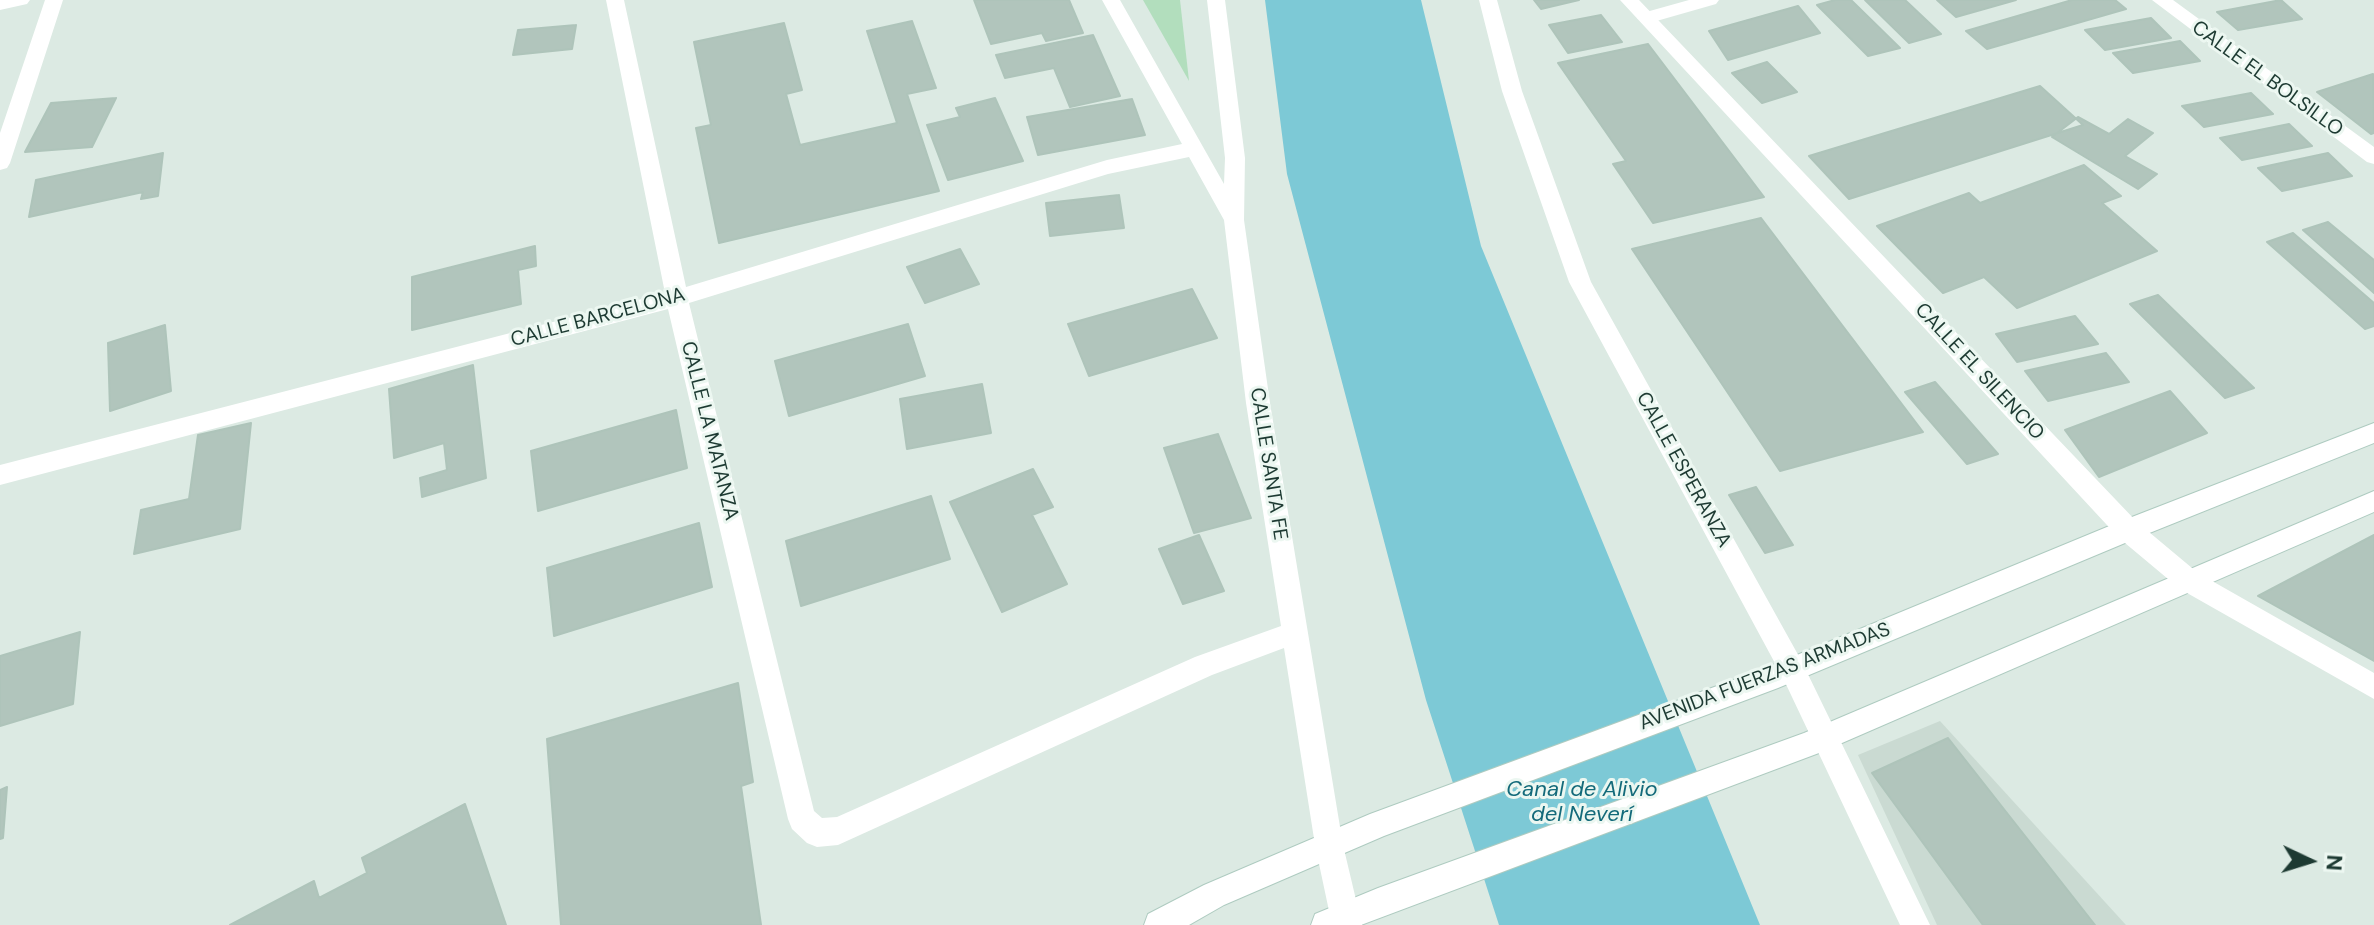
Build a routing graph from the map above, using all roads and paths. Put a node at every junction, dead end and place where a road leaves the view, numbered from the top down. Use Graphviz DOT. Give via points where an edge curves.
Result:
graph roads {
  1 [pos="21,0"];
  2 [pos="54,0"];
  3 [pos="615,0"];
  4 [pos="1111,0"];
  5 [pos="1216,0"];
  6 [pos="1488,0"];
  7 [pos="1629,0"];
  8 [pos="1710,0"];
  9 [pos="2161,0"];
  10 [pos="0,4"];
  11 [pos="1646,18"];
  12 [pos="1192,149"];
  13 [pos="2374,157"];
  14 [pos="0,163"];
  15 [pos="1234,220"];
  16 [pos="677,298"];
  17 [pos="2374,433"];
  18 [pos="0,475"];
  19 [pos="2374,501"];
  20 [pos="2128,530"];
  21 [pos="2189,581"];
  22 [pos="1294,633"];
  23 [pos="1780,674"];
  24 [pos="2374,687"];
  25 [pos="1818,739"];
  26 [pos="1329,845"];
  27 [pos="1339,922"];
  28 [pos="1159,925"];
  29 [pos="1915,925"];
  1 -- 10 [label="street"];
  2 -- 14 [label="street"];
  3 -- 16 [label="street, CALLE LA MATANZA"];
  4 -- 12 [label="street"];
  5 -- 15 [label="street, CALLE SANTA FE" via="1235,158"];
  6 -- 23 [label="street, CALLE ESPERANZA" via="1512,91 1580,282"];
  7 -- 11 [label="street, CALLE EL SILENCIO"];
  8 -- 11 [label="street"];
  9 -- 13 [label="street, CALLE EL BOLSILLO"];
  11 -- 20 [label="street, CALLE EL SILENCIO"];
  12 -- 15 [label="street"];
  12 -- 16 [label="street, CALLE BARCELONA" via="1107,167"];
  15 -- 22 [label="street, CALLE SANTA FE"];
  16 -- 18 [label="street, CALLE BARCELONA"];
  16 -- 22 [label="street, CALLE LA MATANZA" via="802,819 817,833 838,831 1204,666"];
  17 -- 20 [label="street, AVENIDA FUERZAS ARMADAS"];
  19 -- 21 [label="street"];
  20 -- 21 [label="street, CALLE EL SILENCIO"];
  20 -- 23 [label="street, AVENIDA FUERZAS ARMADAS"];
  21 -- 24 [label="street, CALLE EL SILENCIO"];
  21 -- 25 [label="street"];
  22 -- 26 [label="street, CALLE SANTA FE"];
  23 -- 25 [label="street, CALLE ESPERANZA"];
  23 -- 26 [label="street, AVENIDA FUERZAS ARMADAS"];
  25 -- 27 [label="street"];
  25 -- 29 [label="street, CALLE ESPERANZA"];
  26 -- 27 [label="street, CALLE SANTA FE"];
  26 -- 28 [label="street, AVENIDA FUERZAS ARMADAS"];
}
